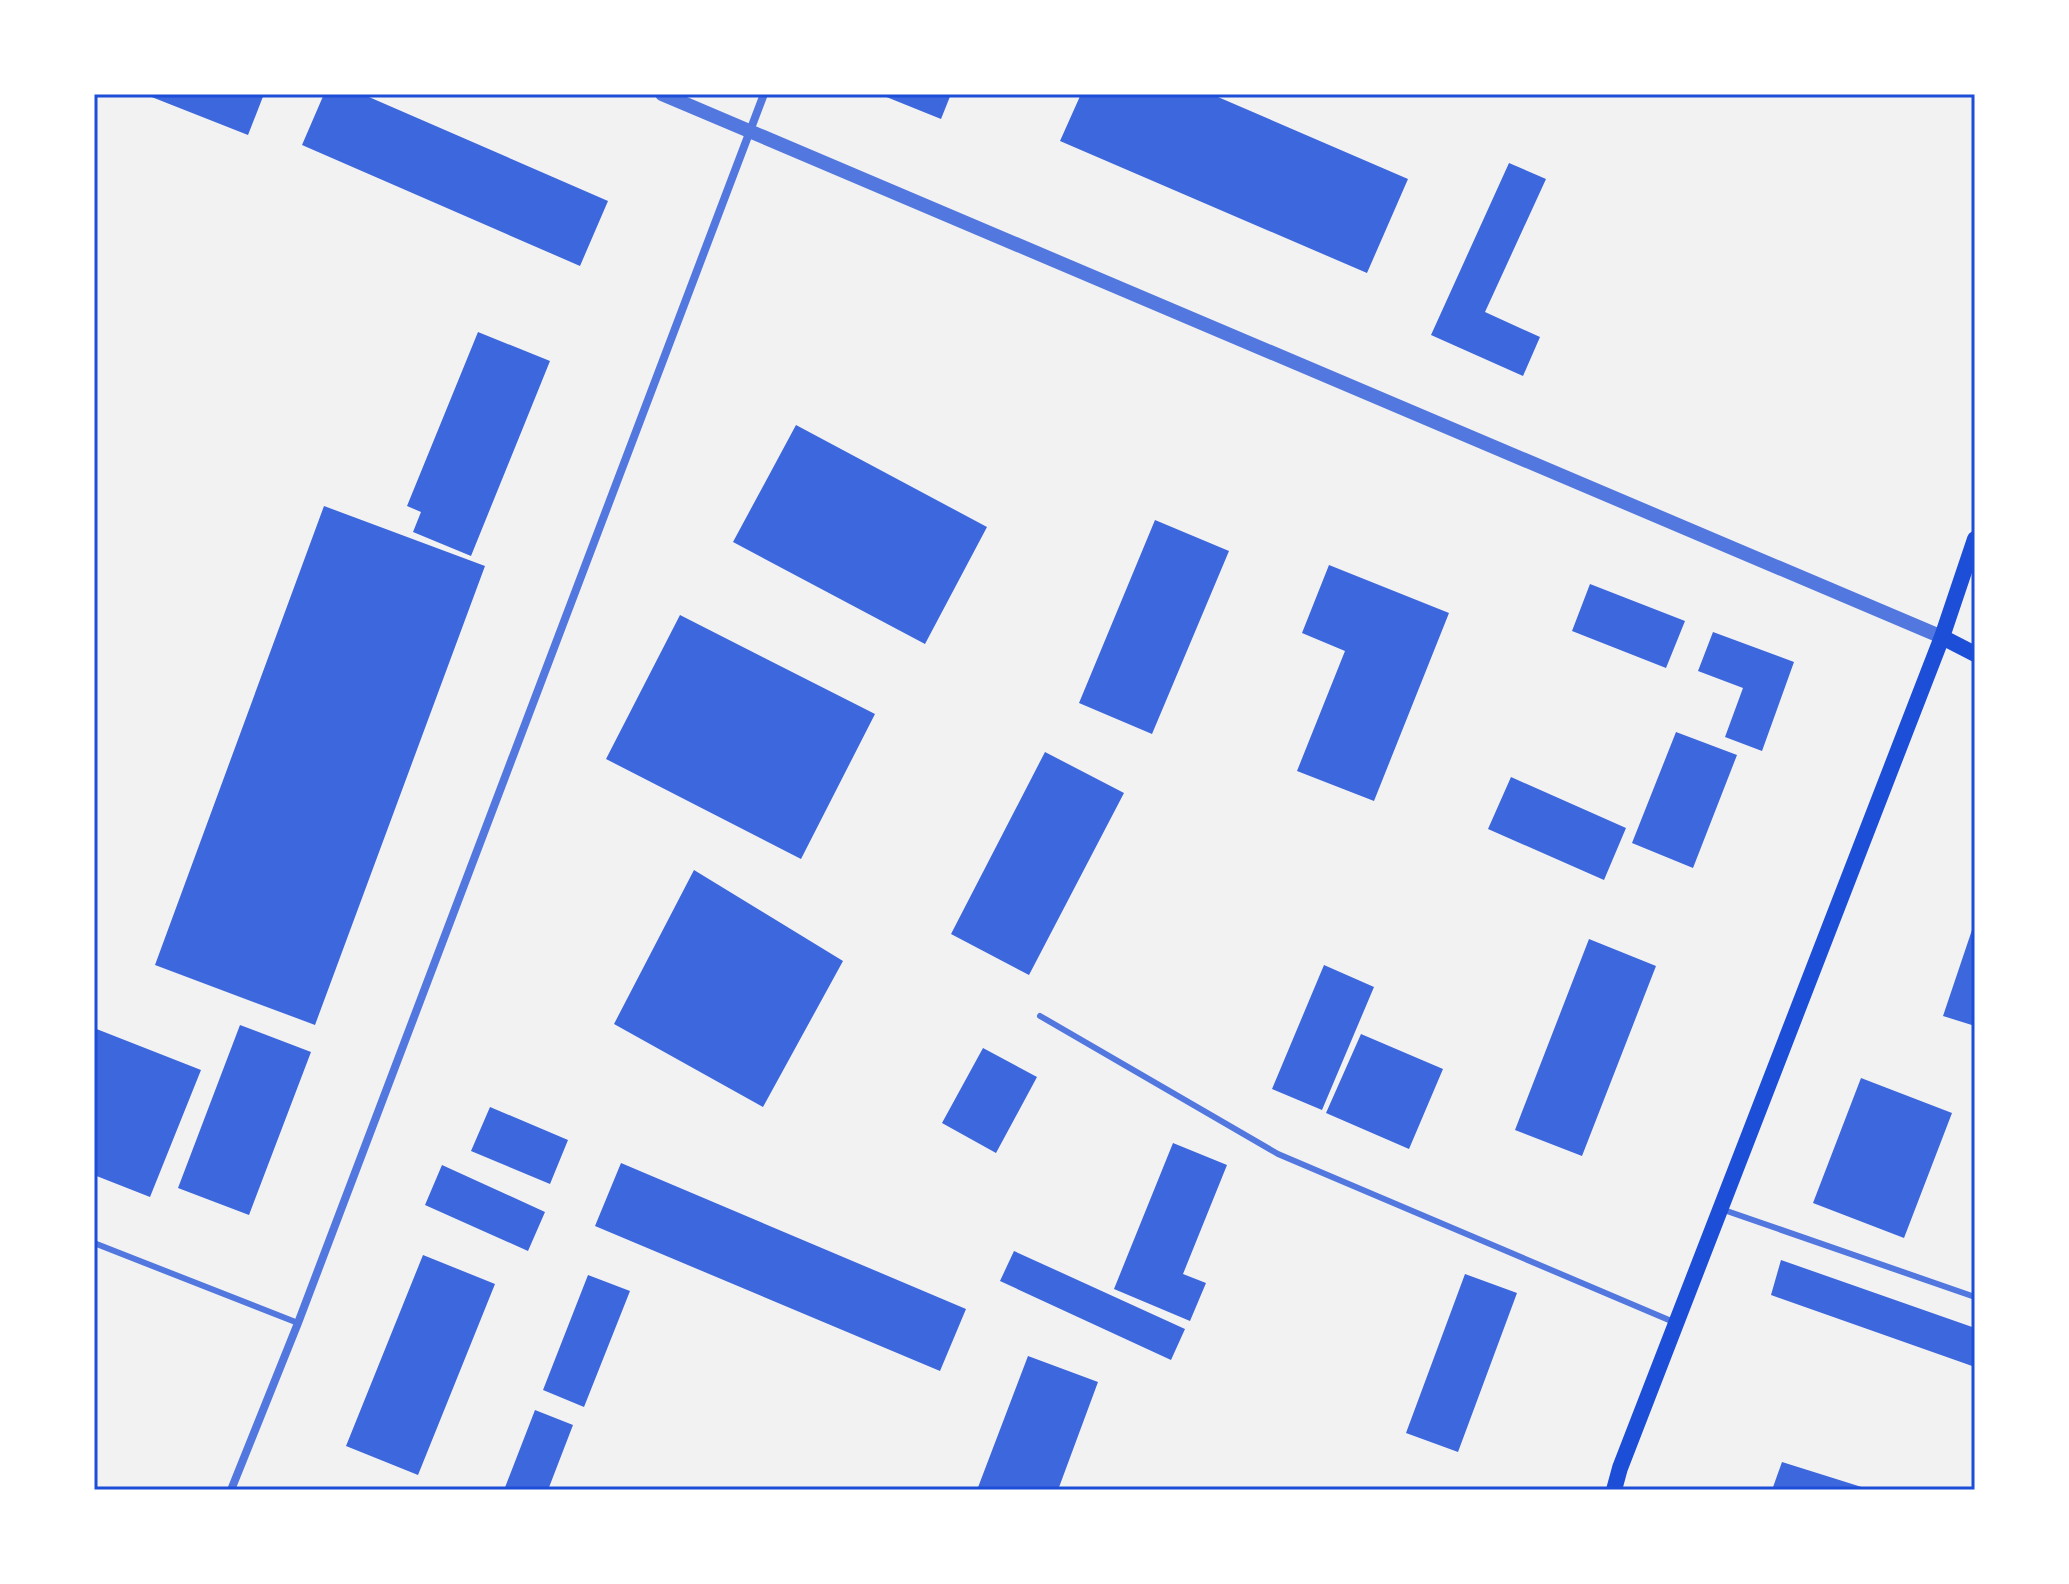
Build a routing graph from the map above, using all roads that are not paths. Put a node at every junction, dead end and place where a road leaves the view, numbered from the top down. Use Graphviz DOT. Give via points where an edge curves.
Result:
graph roads {
  1 [pos="662,94"];
  2 [pos="764,94"];
  3 [pos="750,131"];
  4 [pos="1975,539"];
  5 [pos="1942,637"];
  6 [pos="1975,654"];
  7 [pos="1040,1016"];
  8 [pos="1720,1209"];
  9 [pos="94,1243"];
  10 [pos="1975,1297"];
  11 [pos="298,1323"];
  12 [pos="1676,1323"];
  13 [pos="231,1490"];
  14 [pos="1614,1490"];
  1 -- 3 [label="street"];
  2 -- 3 [label="street"];
  3 -- 5 [label="street"];
  3 -- 11 [label="street"];
  4 -- 5 [label="main road"];
  5 -- 6 [label="main road"];
  5 -- 8 [label="main road"];
  7 -- 12 [label="lane" via="1278,1154"];
  8 -- 10 [label="lane"];
  8 -- 12 [label="main road"];
  9 -- 11 [label="lane"];
  11 -- 13 [label="street"];
  12 -- 14 [label="main road"];
}
